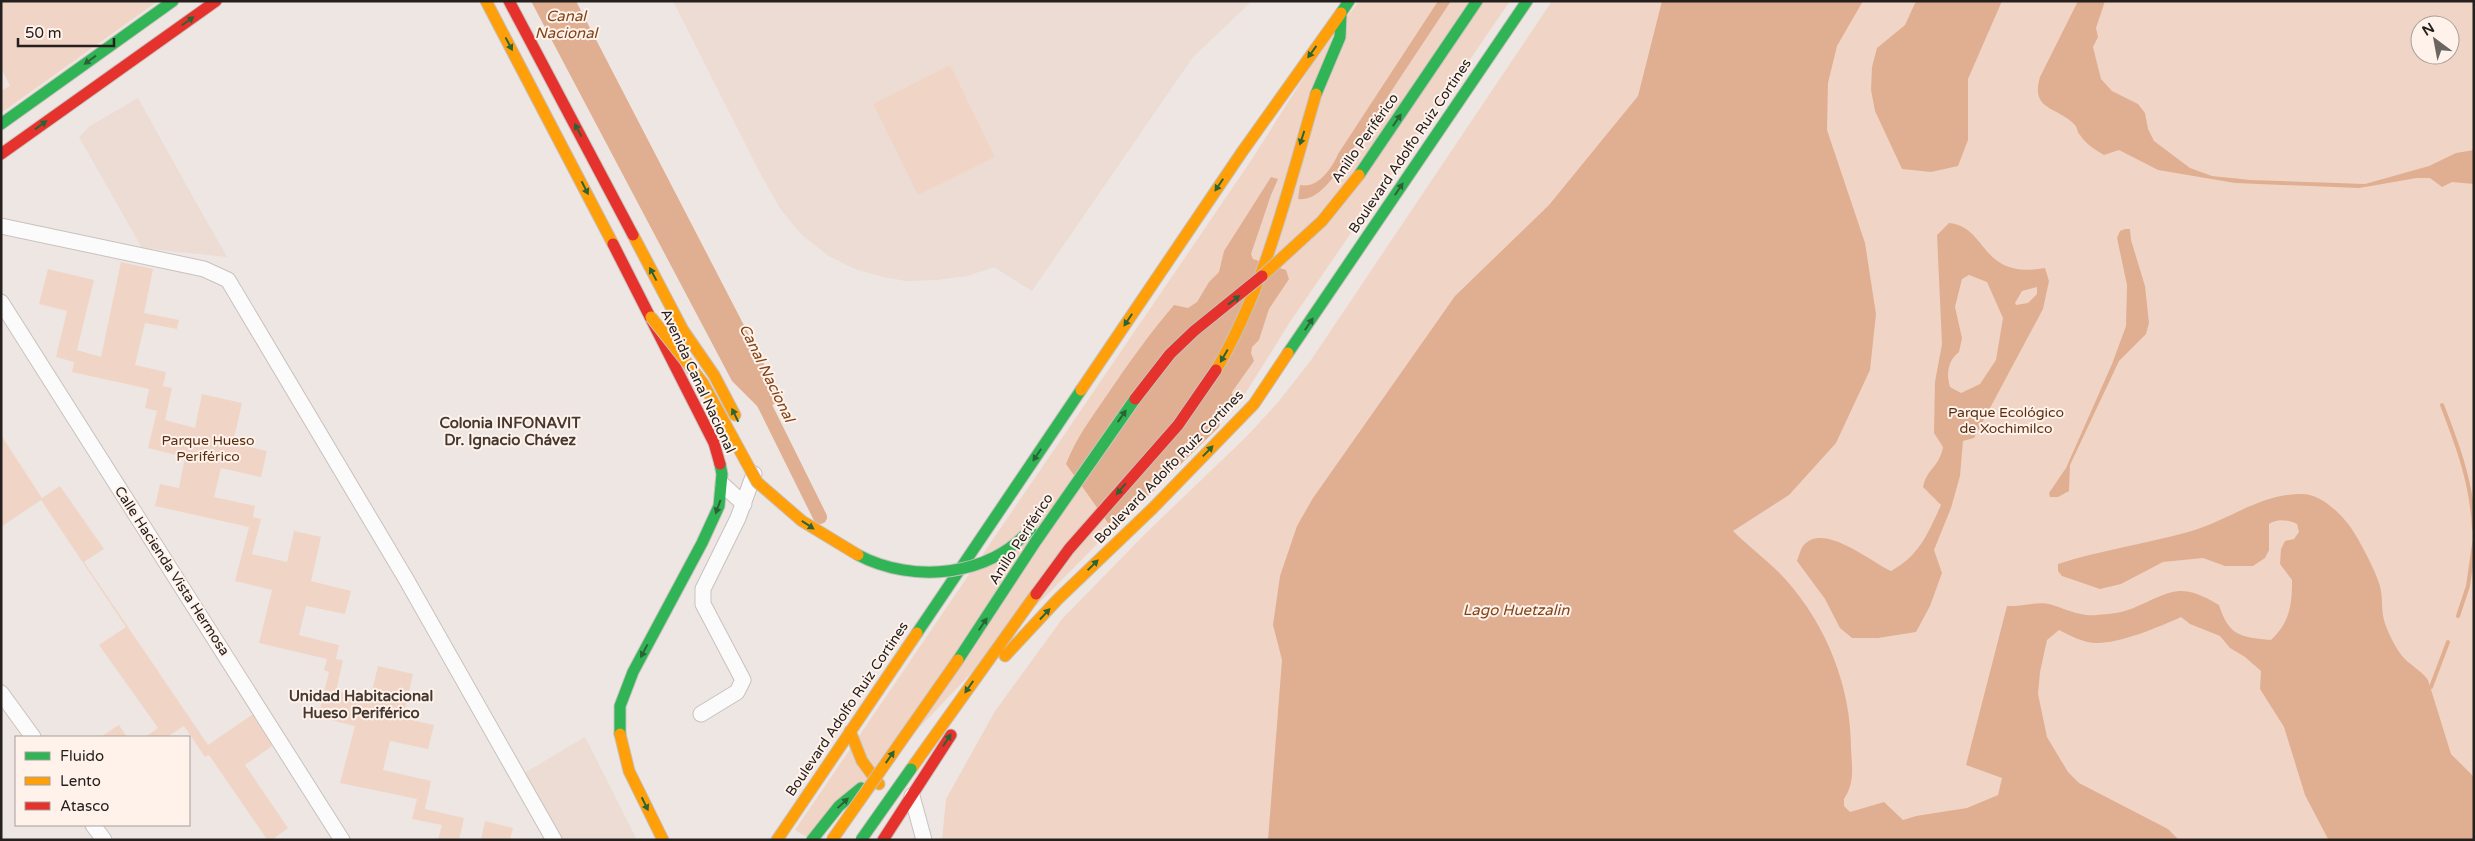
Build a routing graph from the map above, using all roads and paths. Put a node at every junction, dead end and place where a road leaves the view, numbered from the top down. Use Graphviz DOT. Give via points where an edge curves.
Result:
graph roads {
  1 [pos="173,1"];
  2 [pos="216,1"];
  3 [pos="486,1"];
  4 [pos="509,1"];
  5 [pos="1349,1"];
  6 [pos="1477,1"];
  7 [pos="1527,1"];
  8 [pos="1341,13"];
  9 [pos="1,124"];
  10 [pos="1,154"];
  11 [pos="1,226"];
  12 [pos="1,302"];
  13 [pos="651,317"];
  14 [pos="1109,436"];
  15 [pos="758,461"];
  16 [pos="723,485"];
  17 [pos="744,504"];
  18 [pos="975,546"];
  19 [pos="1,692"];
  20 [pos="701,714"];
  21 [pos="850,731"];
  22 [pos="32,736"];
  23 [pos="879,784"];
  24 [pos="912,796"];
  25 [pos="94,826"];
  26 [pos="104,840"];
  27 [pos="342,840"];
  28 [pos="554,840"];
  29 [pos="663,840"];
  30 [pos="777,840"];
  31 [pos="812,840"];
  32 [pos="832,840"];
  33 [pos="861,840"];
  34 [pos="883,840"];
  35 [pos="924,840"];
  1 -- 9 [label="main road, one-way"];
  10 -- 2 [label="main road, one-way"];
  3 -- 13 [label="main road, Avenida Canal Nacional, one-way"];
  15 -- 4 [label="main road, Avenida Canal Nacional, one-way" via="714,375 683,330"];
  5 -- 8 [label="main road, Boulevard Adolfo Ruiz Cortines"];
  14 -- 6 [label="main road, Anillo Periférico, one-way, bridge" via="1170,354 1284,258 1340,200"];
  24 -- 7 [label="main road, Boulevard Adolfo Ruiz Cortines, one-way" via="1005,656 1254,404"];
  8 -- 18 [label="main road, Boulevard Adolfo Ruiz Cortines, one-way" via="1242,152"];
  8 -- 33 [label="main road, one-way, bridge" via="1340,36 1317,91 1247,313 1209,382 1178,425 1069,549"];
  11 -- 28 [label="street" via="204,269 228,280 406,579"];
  12 -- 27 [label="street, Calle Hacienda Vista Hermosa"];
  13 -- 14 [label="main road, one-way, bridge" via="703,383 742,458 769,497 814,529 876,564 898,570 952,570 982,565 1005,554 1024,539 1083,455"];
  13 -- 16 [label="main road, Avenida Canal Nacional" via="718,453"];
  32 -- 14 [label="main road, Anillo Periférico, one-way, bridge" via="958,662"];
  15 -- 17 [label="street"];
  15 -- 18 [label="main road, Avenida Canal Nacional" via="781,493 885,561 929,565 953,559"];
  16 -- 17 [label="street"];
  16 -- 29 [label="main road, Avenida Canal Nacional, one-way" via="719,506 702,543 633,672 620,706 620,741 629,771"];
  17 -- 20 [label="street" via="703,589 703,604 743,680 738,692"];
  18 -- 21 [label="main road, Boulevard Adolfo Ruiz Cortines"];
  19 -- 22 [label="street"];
  21 -- 23 [label="main road" via="862,761"];
  21 -- 30 [label="main road, Boulevard Adolfo Ruiz Cortines"];
  23 -- 24 [label="main road" via="903,786"];
  31 -- 23 [label="main road, one-way" via="860,788"];
  24 -- 34 [label="main road, Boulevard Adolfo Ruiz Cortines"];
  24 -- 35 [label="street"];
  25 -- 26 [label="street"];
}
